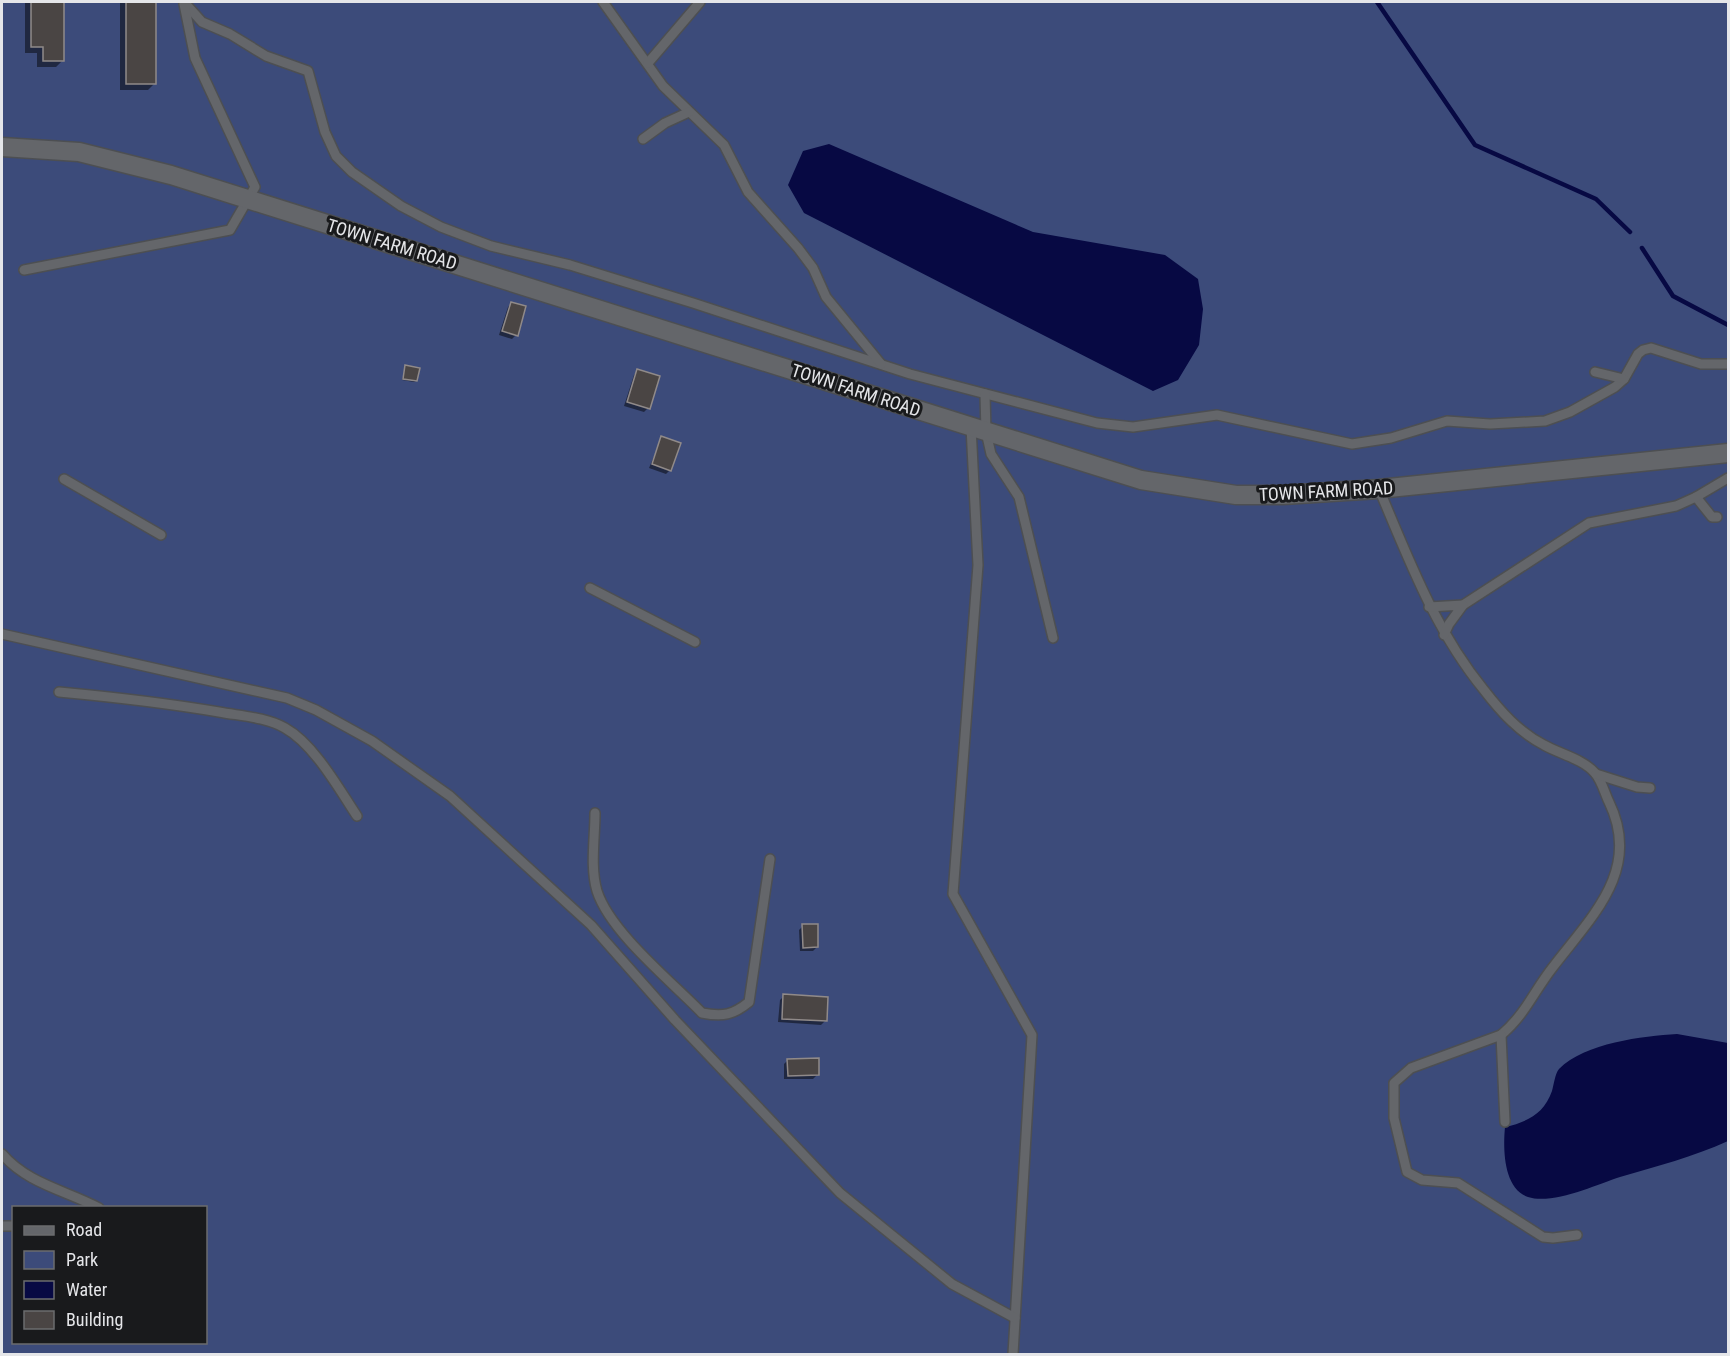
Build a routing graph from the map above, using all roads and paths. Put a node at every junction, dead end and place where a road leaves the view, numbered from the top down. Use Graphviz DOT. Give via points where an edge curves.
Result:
graph roads {
  1 [pos="184,2"];
  2 [pos="603,2"];
  3 [pos="700,2"];
  4 [pos="648,63"];
  5 [pos="689,112"];
  6 [pos="643,139"];
  7 [pos="2,147"];
  8 [pos="246,200"];
  9 [pos="24,270"];
  10 [pos="881,364"];
  11 [pos="1728,364"];
  12 [pos="1595,372"];
  13 [pos="1624,379"];
  14 [pos="985,394"];
  15 [pos="978,429"];
  16 [pos="1728,453"];
  17 [pos="1728,478"];
  18 [pos="64,479"];
  19 [pos="1379,489"];
  20 [pos="1696,497"];
  21 [pos="1717,517"];
  22 [pos="161,535"];
  23 [pos="590,588"];
  24 [pos="1463,605"];
  25 [pos="1429,607"];
  26 [pos="2,634"];
  27 [pos="1444,635"];
  28 [pos="1053,638"];
  29 [pos="694,642"];
  30 [pos="59,692"];
  31 [pos="1596,774"];
  32 [pos="1650,788"];
  33 [pos="595,813"];
  34 [pos="357,816"];
  35 [pos="770,860"];
  36 [pos="1501,1035"];
  37 [pos="1506,1122"];
  38 [pos="2,1154"];
  39 [pos="94,1206"];
  40 [pos="1577,1234"];
  41 [pos="1015,1318"];
  42 [pos="1013,1354"];
  1 -- 8 [label="lane" via="195,58 255,187"];
  1 -- 10 [label="lane" via="202,22 266,56 308,71 336,156 400,206 492,246 615,279"];
  2 -- 4 [label="lane"];
  3 -- 4 [label="lane"];
  4 -- 5 [label="lane" via="663,86"];
  5 -- 6 [label="lane"];
  5 -- 10 [label="lane" via="724,145 748,192 798,248 813,268 826,297"];
  7 -- 8 [label="street, TOWN FARM ROAD" via="79,152 171,175"];
  8 -- 9 [label="lane" via="230,230"];
  8 -- 15 [label="street, TOWN FARM ROAD"];
  10 -- 14 [label="lane"];
  11 -- 13 [label="lane" via="1701,364 1651,348 1638,354"];
  12 -- 13 [label="lane"];
  13 -- 14 [label="lane" via="1570,412 1545,421 1447,421 1391,438 1352,444 1217,415 1133,427 1097,423"];
  14 -- 15 [label="lane"];
  15 -- 19 [label="street, TOWN FARM ROAD" via="1142,480 1183,488 1236,495"];
  15 -- 28 [label="lane" via="1019,497"];
  15 -- 41 [label="lane" via="978,565 953,894 1032,1035"];
  16 -- 19 [label="street, TOWN FARM ROAD"];
  17 -- 20 [label="lane"];
  18 -- 22 [label="lane"];
  19 -- 25 [label="lane"];
  20 -- 21 [label="lane" via="1712,517"];
  20 -- 24 [label="lane" via="1676,506 1588,523"];
  23 -- 29 [label="lane"];
  24 -- 25 [label="lane"];
  24 -- 27 [label="lane"];
  25 -- 27 [label="lane"];
  26 -- 41 [label="lane" via="287,698 372,741 450,796 591,925 675,1020 840,1193 952,1284"];
  27 -- 31 [label="lane" via="1506,717 1543,745"];
  30 -- 34 [label="lane" via="161,703 265,720 286,728 330,775"];
  31 -- 32 [label="lane"];
  31 -- 36 [label="lane" via="1614,812 1622,845 1616,872 1606,895 1518,1020"];
  33 -- 35 [label="lane" via="597,889 604,907 620,930 702,1013 736,1013 749,1002"];
  36 -- 37 [label="lane"];
  36 -- 40 [label="lane" via="1411,1068 1394,1083 1394,1118 1407,1172 1422,1180 1458,1183 1544,1237"];
  38 -- 39 [label="lane" via="29,1177"];
  41 -- 42 [label="lane"];
}
